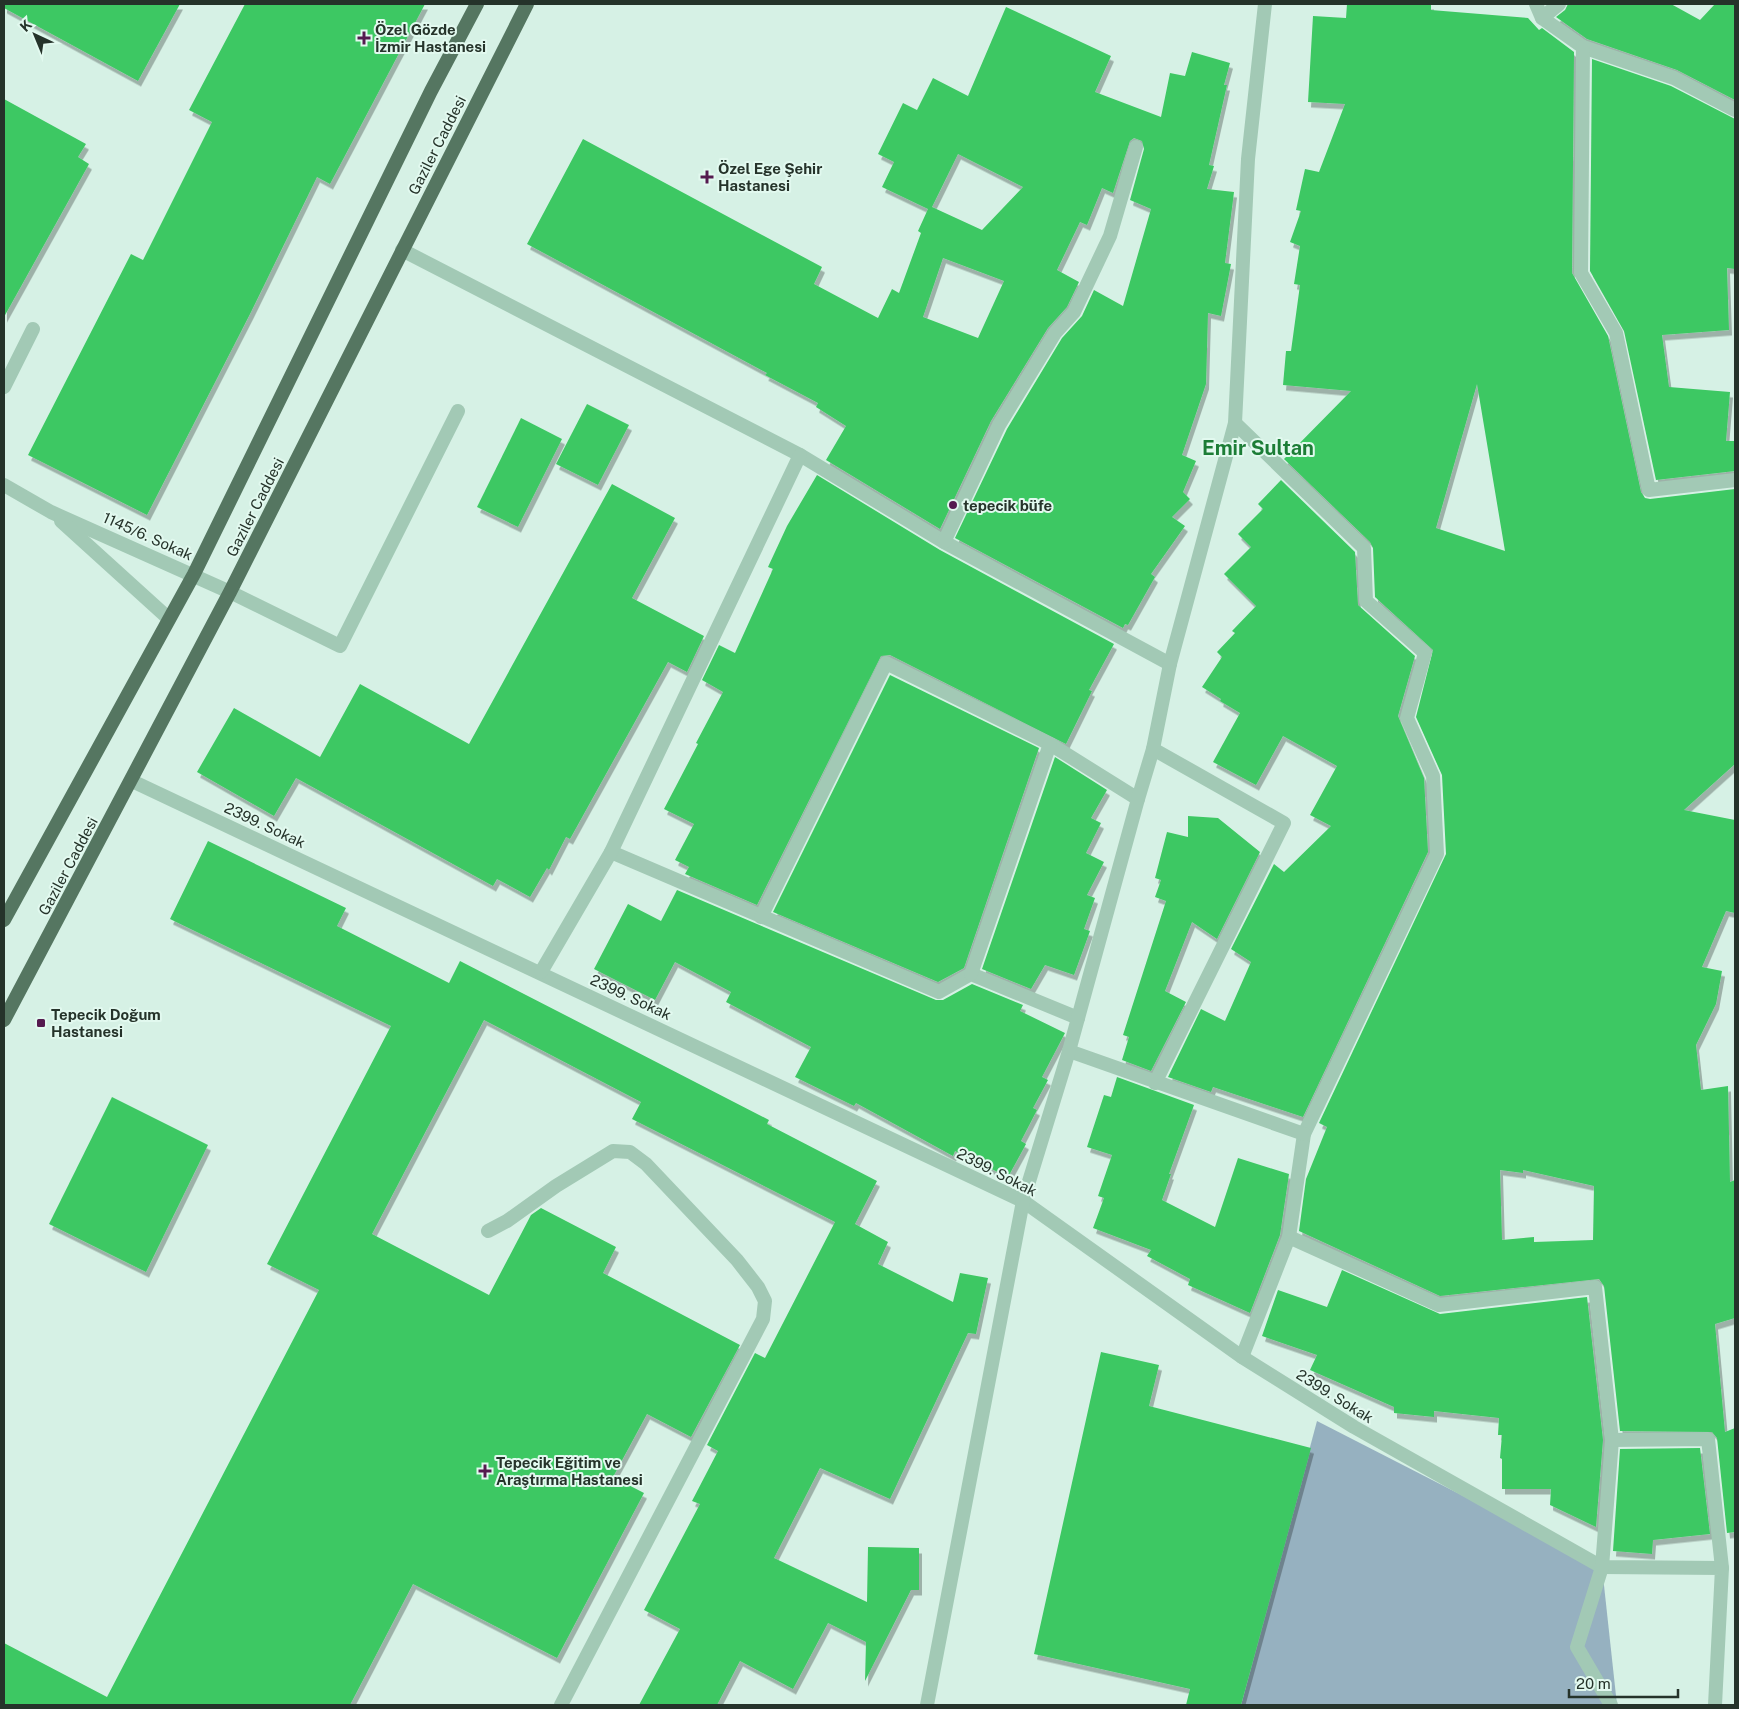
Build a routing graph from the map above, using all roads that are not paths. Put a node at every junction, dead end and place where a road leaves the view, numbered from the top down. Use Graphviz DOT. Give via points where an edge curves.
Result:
graph roads {
  1 [pos="477,4"];
  2 [pos="527,4"];
  3 [pos="1265,4"];
  4 [pos="1536,4"];
  5 [pos="1559,4"];
  6 [pos="1542,18"];
  7 [pos="1583,47"];
  8 [pos="1735,110"];
  9 [pos="1136,147"];
  10 [pos="402,250"];
  11 [pos="33,329"];
  12 [pos="4,387"];
  13 [pos="458,411"];
  14 [pos="1235,423"];
  15 [pos="800,456"];
  16 [pos="1735,480"];
  17 [pos="4,485"];
  18 [pos="51,512"];
  19 [pos="944,542"];
  20 [pos="194,574"];
  21 [pos="230,592"];
  22 [pos="168,618"];
  23 [pos="1170,664"];
  24 [pos="1050,744"];
  25 [pos="1153,749"];
  26 [pos="132,781"];
  27 [pos="1138,799"];
  28 [pos="611,852"];
  29 [pos="761,917"];
  30 [pos="4,920"];
  31 [pos="541,972"];
  32 [pos="971,974"];
  33 [pos="1078,1018"];
  34 [pos="4,1020"];
  35 [pos="1069,1050"];
  36 [pos="1155,1083"];
  37 [pos="1304,1134"];
  38 [pos="1023,1201"];
  39 [pos="488,1231"];
  40 [pos="1289,1237"];
  41 [pos="1242,1357"];
  42 [pos="1612,1440"];
  43 [pos="1602,1567"];
  44 [pos="1722,1568"];
  45 [pos="561,1705"];
  46 [pos="927,1705"];
  47 [pos="1611,1705"];
  48 [pos="1715,1705"];
  1 -- 20 [label="main road, Gaziler Caddesi"];
  2 -- 10 [label="main road, Gaziler Caddesi"];
  3 -- 14 [label="street" via="1248,159"];
  4 -- 6 [label="street"];
  5 -- 6 [label="street"];
  6 -- 7 [label="street"];
  7 -- 8 [label="street" via="1674,78"];
  7 -- 16 [label="street" via="1581,273 1616,332 1649,490"];
  9 -- 19 [label="street" via="1110,236 1074,312 1055,333 999,425"];
  10 -- 15 [label="street"];
  10 -- 21 [label="main road, Gaziler Caddesi"];
  11 -- 12 [label="street"];
  13 -- 21 [label="street, 1145/6. Sokak" via="340,646"];
  14 -- 23 [label="street"];
  14 -- 37 [label="street" via="1364,548 1366,602 1425,653 1407,718 1433,776 1437,854"];
  15 -- 19 [label="street"];
  15 -- 28 [label="street"];
  17 -- 18 [label="street, 1145/6. Sokak"];
  18 -- 20 [label="street, 1145/6. Sokak"];
  18 -- 22 [label="street, 1145/6. Sokak"];
  19 -- 23 [label="street"];
  20 -- 21 [label="street, 1145/6. Sokak"];
  20 -- 22 [label="main road, Gaziler Caddesi"];
  21 -- 26 [label="main road, Gaziler Caddesi"];
  22 -- 30 [label="main road, Gaziler Caddesi"];
  23 -- 25 [label="street"];
  24 -- 27 [label="street"];
  24 -- 29 [label="street" via="886,663"];
  24 -- 32 [label="street"];
  25 -- 27 [label="street"];
  25 -- 36 [label="street" via="1284,823"];
  26 -- 31 [label="street, 2399. Sokak"];
  26 -- 34 [label="main road, Gaziler Caddesi"];
  27 -- 33 [label="street"];
  28 -- 29 [label="street"];
  28 -- 31 [label="street"];
  29 -- 32 [label="street" via="939,992"];
  31 -- 38 [label="street, 2399. Sokak"];
  32 -- 33 [label="street"];
  33 -- 35 [label="street"];
  35 -- 36 [label="street"];
  35 -- 38 [label="street"];
  36 -- 37 [label="street"];
  37 -- 40 [label="street"];
  38 -- 41 [label="street, 2399. Sokak"];
  38 -- 46 [label="street"];
  39 -- 45 [label="street" via="613,1151 630,1152 646,1164 736,1260 765,1301 763,1318"];
  40 -- 41 [label="street"];
  40 -- 42 [label="street" via="1439,1306 1596,1287"];
  41 -- 43 [label="street, 2399. Sokak" via="1354,1427"];
  42 -- 43 [label="street"];
  42 -- 44 [label="street" via="1708,1439"];
  43 -- 44 [label="street, 2399. Sokak"];
  43 -- 47 [label="street" via="1577,1647"];
  44 -- 48 [label="street"];
}
